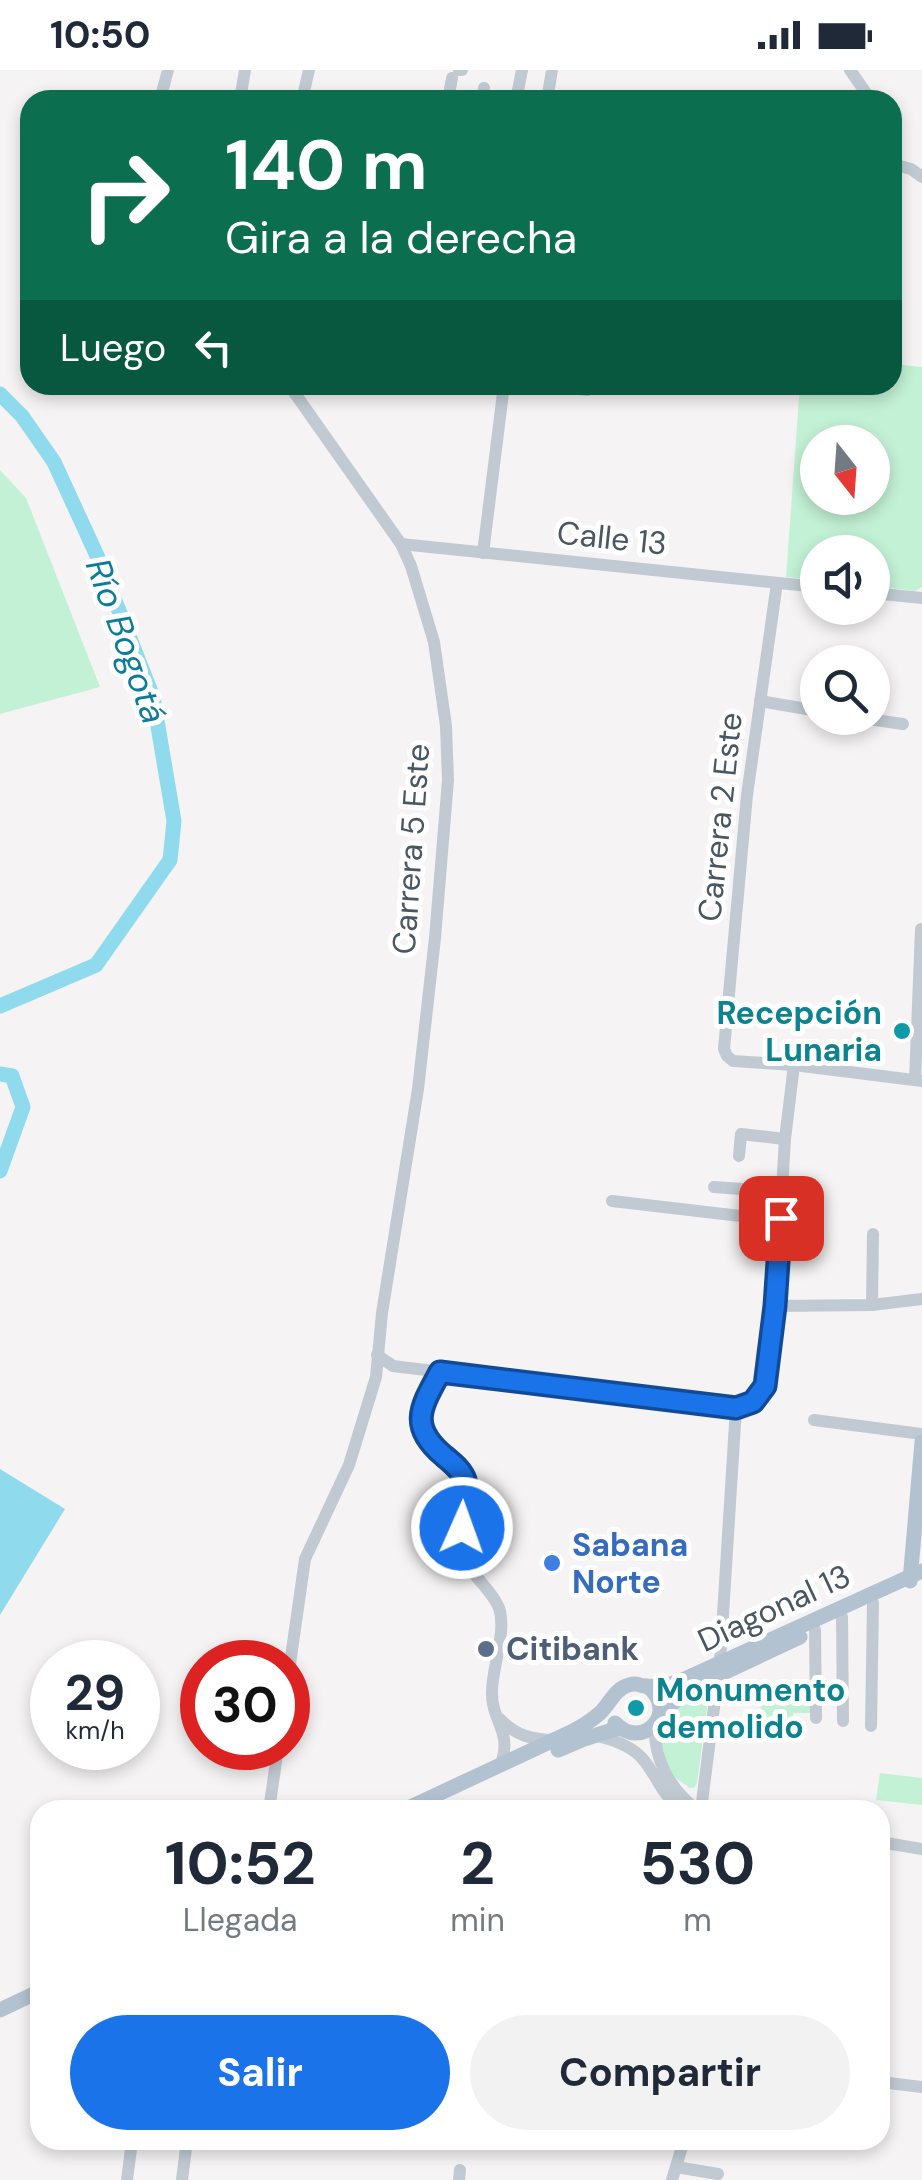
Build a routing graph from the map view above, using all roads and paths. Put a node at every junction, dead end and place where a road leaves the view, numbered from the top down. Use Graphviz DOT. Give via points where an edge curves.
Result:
graph roads {
  1 [pos="296,395"];
  2 [pos="503,395"];
  3 [pos="401,544"];
  4 [pos="483,552"];
  5 [pos="777,583"];
  6 [pos="800,585"];
  7 [pos="890,595"];
  8 [pos="922,598"];
  9 [pos="760,702"];
  10 [pos="800,708"];
  11 [pos="890,722"];
  12 [pos="903,724"];
  13 [pos="921,929"];
  14 [pos="794,1065"];
  15 [pos="919,1080"];
  16 [pos="785,1139"];
  17 [pos="739,1156"];
  18 [pos="714,1187"];
  19 [pos="782,1192"];
  20 [pos="612,1201"];
  21 [pos="781,1218"];
  22 [pos="873,1234"];
  23 [pos="922,1298"];
  24 [pos="872,1305"];
  25 [pos="775,1306"];
  26 [pos="377,1355"];
  27 [pos="393,1366"];
  28 [pos="440,1372"];
  29 [pos="376,1377"];
  30 [pos="736,1408"];
  31 [pos="814,1420"];
  32 [pos="922,1434"];
  33 [pos="922,1442"];
  34 [pos="915,1579"];
  35 [pos="872,1603"];
  36 [pos="842,1617"];
  37 [pos="815,1630"];
  38 [pos="293,1640"];
  39 [pos="719,1669"];
  40 [pos="647,1686"];
  41 [pos="611,1702"];
  42 [pos="498,1717"];
  43 [pos="816,1718"];
  44 [pos="658,1719"];
  45 [pos="843,1721"];
  46 [pos="871,1726"];
  47 [pos="619,1728"];
  48 [pos="594,1736"];
  49 [pos="556,1740"];
  50 [pos="500,1766"];
  51 [pos="275,1770"];
  52 [pos="704,1778"];
  53 [pos="674,1785"];
  54 [pos="270,1800"];
  55 [pos="426,1800"];
  56 [pos="449,1800"];
  57 [pos="669,1800"];
  58 [pos="689,1800"];
  59 [pos="701,1800"];
  60 [pos="890,1844"];
  61 [pos="922,1849"];
  62 [pos="30,1985"];
  63 [pos="30,1996"];
  64 [pos="0,1999"];
  65 [pos="0,2010"];
  66 [pos="890,2083"];
  67 [pos="922,2087"];
  68 [pos="131,2150"];
  69 [pos="186,2150"];
  70 [pos="681,2150"];
  71 [pos="674,2174"];
  72 [pos="718,2174"];
  73 [pos="128,2180"];
  74 [pos="182,2180"];
  1 -- 3 [label="street, Carrera 5 Este"];
  2 -- 4 [label="street"];
  3 -- 4 [label="street, Calle 13"];
  3 -- 26 [label="street, Carrera 5 Este" via="434,642 448,780 418,1089"];
  4 -- 5 [label="street, Calle 13"];
  5 -- 6 [label="street, Calle 13"];
  5 -- 9 [label="street, Carrera 2 Este"];
  7 -- 8 [label="street"];
  9 -- 10 [label="street"];
  9 -- 14 [label="street, Carrera 2 Este" via="724,1049 733,1060"];
  11 -- 12 [label="street"];
  13 -- 15 [label="street"];
  14 -- 15 [label="street"];
  14 -- 16 [label="street"];
  16 -- 17 [label="street" via="741,1134"];
  16 -- 19 [label="street"];
  18 -- 19 [label="street"];
  19 -- 21 [label="street"];
  20 -- 21 [label="street"];
  21 -- 25 [label="street"];
  22 -- 24 [label="street"];
  23 -- 24 [label="street"];
  24 -- 25 [label="street"];
  25 -- 30 [label="street" via="765,1386 753,1402"];
  26 -- 27 [label="street"];
  26 -- 29 [label="street, Carrera 5 Este"];
  27 -- 28 [label="street"];
  27 -- 29 [label="street"];
  28 -- 30 [label="street"];
  28 -- 42 [label="street" via="421,1424 430,1444 462,1474 462,1553 500,1611 492,1694"];
  29 -- 38 [label="street, Carrera 5 Este" via="349,1465 305,1559"];
  30 -- 39 [label="street"];
  31 -- 32 [label="street"];
  33 -- 34 [label="main road"];
  34 -- 35 [label="main road, Diagonal 13"];
  34 -- 39 [label="main road, Diagonal 13"];
  35 -- 36 [label="main road, Diagonal 13"];
  35 -- 46 [label="street"];
  36 -- 37 [label="main road, Diagonal 13"];
  36 -- 45 [label="street"];
  37 -- 39 [label="main road, Diagonal 13"];
  37 -- 43 [label="street"];
  39 -- 40 [label="main road, Diagonal 13"];
  39 -- 44 [label="main road, Diagonal 13"];
  39 -- 52 [label="street"];
  40 -- 41 [label="main road" via="625,1686"];
  40 -- 44 [label="main road" via="658,1698"];
  41 -- 47 [label="main road"];
  41 -- 49 [label="main road"];
  42 -- 49 [label="street" via="528,1738"];
  42 -- 50 [label="street" via="506,1739"];
  44 -- 47 [label="main road" via="638,1734"];
  44 -- 53 [label="street" via="659,1763"];
  47 -- 48 [label="main road"];
  48 -- 56 [label="main road"];
  48 -- 57 [label="street" via="632,1749"];
  49 -- 50 [label="main road"];
  50 -- 55 [label="main road"];
  51 -- 54 [label="street"];
  52 -- 53 [label="street" via="692,1790"];
  52 -- 59 [label="street"];
  53 -- 58 [label="street"];
  60 -- 61 [label="street"];
  62 -- 64 [label="main road"];
  63 -- 65 [label="main road"];
  66 -- 67 [label="street"];
  68 -- 73 [label="street"];
  69 -- 74 [label="street"];
  70 -- 71 [label="street"];
  71 -- 72 [label="street"];
}
